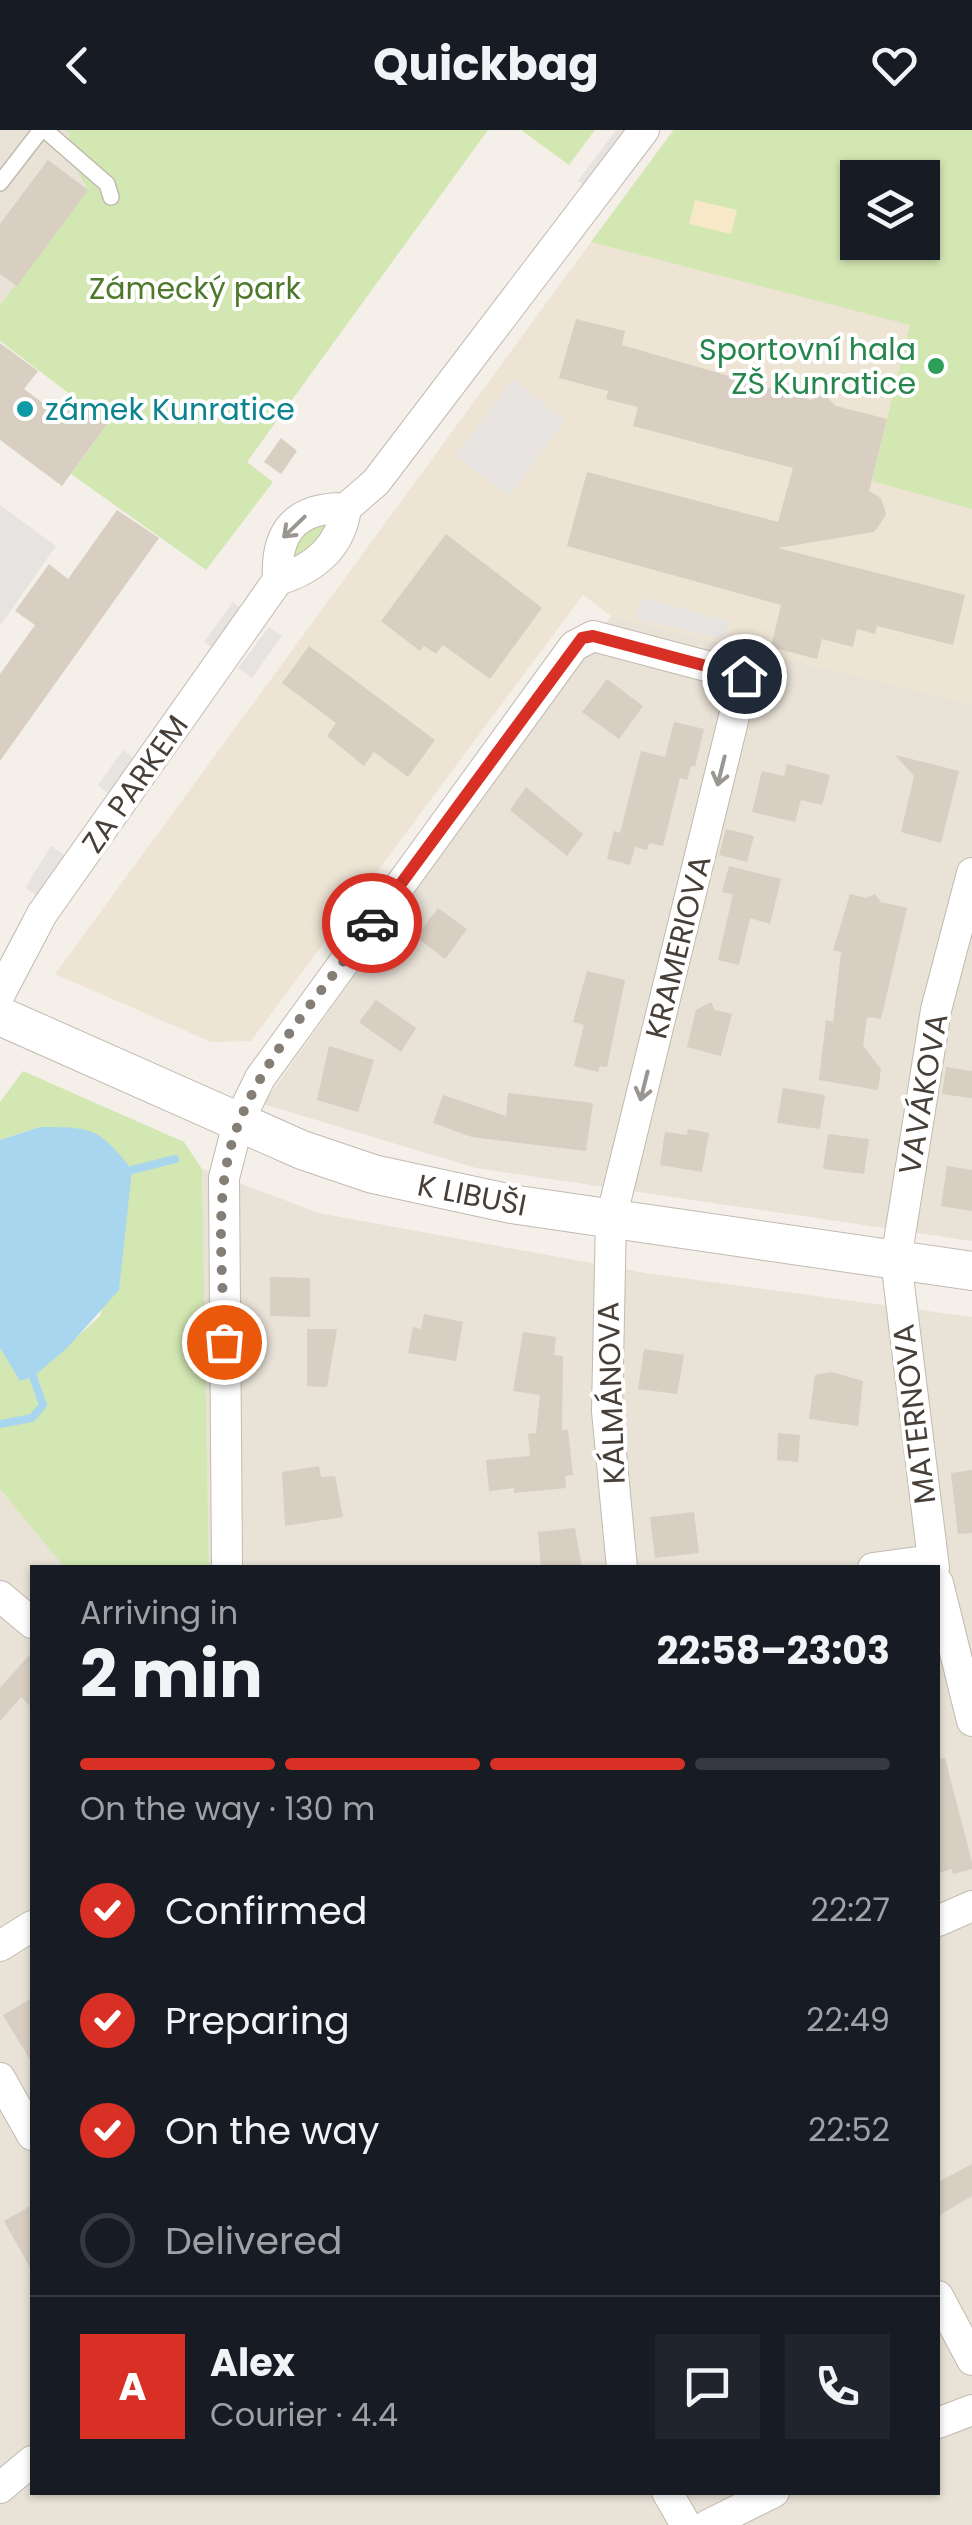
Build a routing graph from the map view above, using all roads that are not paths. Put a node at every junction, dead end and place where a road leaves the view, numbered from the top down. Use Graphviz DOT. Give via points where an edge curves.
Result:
graph roads {
  1 [pos="43,130"];
  2 [pos="644,130"];
  3 [pos="0,183"];
  4 [pos="111,197"];
  5 [pos="346,508"];
  6 [pos="278,580"];
  7 [pos="972,872"];
  8 [pos="0,994"];
  9 [pos="0,1016"];
  10 [pos="238,1123"];
  11 [pos="611,1219"];
  12 [pos="896,1260"];
  13 [pos="972,1271"];
  14 [pos="227,1565"];
  15 [pos="622,1565"];
  16 [pos="933,1565"];
  17 [pos="940,1594"];
  18 [pos="0,1596"];
  19 [pos="30,1621"];
  20 [pos="972,1721"];
  21 [pos="972,1906"];
  22 [pos="940,1920"];
  23 [pos="30,1927"];
  24 [pos="0,1946"];
  25 [pos="0,2078"];
  26 [pos="30,2131"];
  27 [pos="940,2300"];
  28 [pos="972,2360"];
  29 [pos="972,2410"];
  30 [pos="940,2422"];
  31 [pos="30,2463"];
  32 [pos="0,2488"];
  33 [pos="669,2495"];
  34 [pos="768,2495"];
  35 [pos="686,2525"];
  36 [pos="708,2525"];
  1 -- 3 [label="lane"];
  1 -- 4 [label="lane" via="107,184"];
  2 -- 5 [label="street, ZA PARKEM" via="410,444"];
  5 -- 6 [label="street, ZA PARKEM" via="333,547 300,573"];
  5 -- 6 [label="street, ZA PARKEM, one-way" via="320,507 297,520 281,540"];
  6 -- 8 [label="street, ZA PARKEM" via="42,914"];
  7 -- 12 [label="street, VAVÁKOVA" via="936,1010"];
  9 -- 10 [label="street, K LIBUŠI"];
  10 -- 11 [label="street, K LIBUŠI" via="390,1178"];
  10 -- 11 [label="street, KRAMERIOVA, one-way" via="260,1078 531,704 574,646 593,636 744,676"];
  10 -- 14 [label="street" via="224,1178"];
  11 -- 12 [label="street, K LIBUŠI"];
  11 -- 15 [label="street, KÁLMÁNOVA" via="606,1411"];
  12 -- 13 [label="street, K LIBUŠI"];
  12 -- 16 [label="street, MATERNOVA"];
  17 -- 20 [label="street, MATERNOVA"];
  18 -- 19 [label="street"];
  21 -- 22 [label="street"];
  23 -- 24 [label="street"];
  25 -- 26 [label="street"];
  27 -- 28 [label="street"];
  29 -- 30 [label="street"];
  31 -- 32 [label="street"];
  33 -- 35 [label="street"];
  34 -- 36 [label="street"];
}
